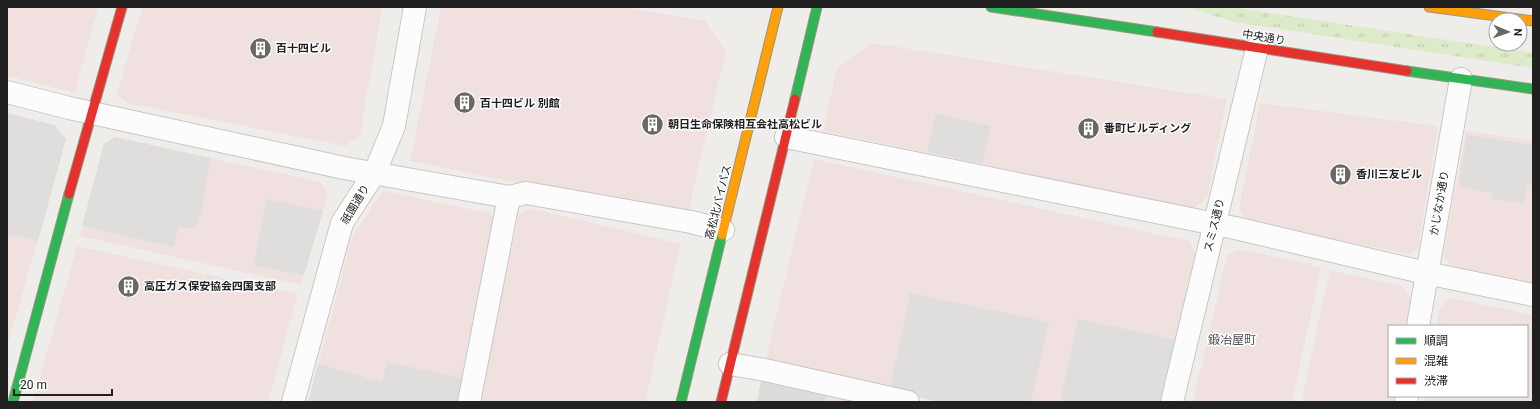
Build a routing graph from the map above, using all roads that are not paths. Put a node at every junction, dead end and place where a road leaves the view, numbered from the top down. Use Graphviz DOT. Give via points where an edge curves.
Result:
graph roads {
  1 [pos="122,7"];
  2 [pos="415,7"];
  3 [pos="778,7"];
  4 [pos="817,7"];
  5 [pos="991,7"];
  6 [pos="1429,7"];
  7 [pos="1533,22"];
  8 [pos="1258,48"];
  9 [pos="1461,79"];
  10 [pos="1533,89"];
  11 [pos="7,92"];
  12 [pos="91,112"];
  13 [pos="786,137"];
  14 [pos="375,172"];
  15 [pos="509,197"];
  16 [pos="1214,225"];
  17 [pos="723,230"];
  18 [pos="1426,273"];
  19 [pos="1533,296"];
  20 [pos="1418,325"];
  21 [pos="730,364"];
  22 [pos="13,402"];
  23 [pos="293,402"];
  24 [pos="469,402"];
  25 [pos="681,402"];
  26 [pos="720,402"];
  27 [pos="908,402"];
  28 [pos="1172,402"];
  1 -- 12 [label="main road"];
  2 -- 14 [label="street, 祇園通り" via="394,126"];
  3 -- 17 [label="main road, 高松北バイパス"];
  4 -- 13 [label="main road"];
  5 -- 8 [label="main road, 中央通り" via="1149,29"];
  6 -- 7 [label="main road"];
  8 -- 9 [label="main road, 中央通り"];
  8 -- 16 [label="street, スミス通り"];
  9 -- 10 [label="main road, 中央通り"];
  9 -- 18 [label="street, かじなか通り"];
  11 -- 12 [label="street"];
  12 -- 14 [label="street" via="344,168"];
  12 -- 22 [label="main road"];
  13 -- 16 [label="street"];
  13 -- 21 [label="main road"];
  14 -- 15 [label="street"];
  14 -- 23 [label="street, 祇園通り" via="342,223"];
  15 -- 17 [label="street" via="526,194 691,222"];
  15 -- 24 [label="street"];
  16 -- 18 [label="street"];
  16 -- 28 [label="street, スミス通り"];
  17 -- 25 [label="main road, 高松北バイパス"];
  18 -- 19 [label="street"];
  18 -- 20 [label="street, かじなか通り"];
  21 -- 26 [label="main road"];
  21 -- 27 [label="street"];
}
